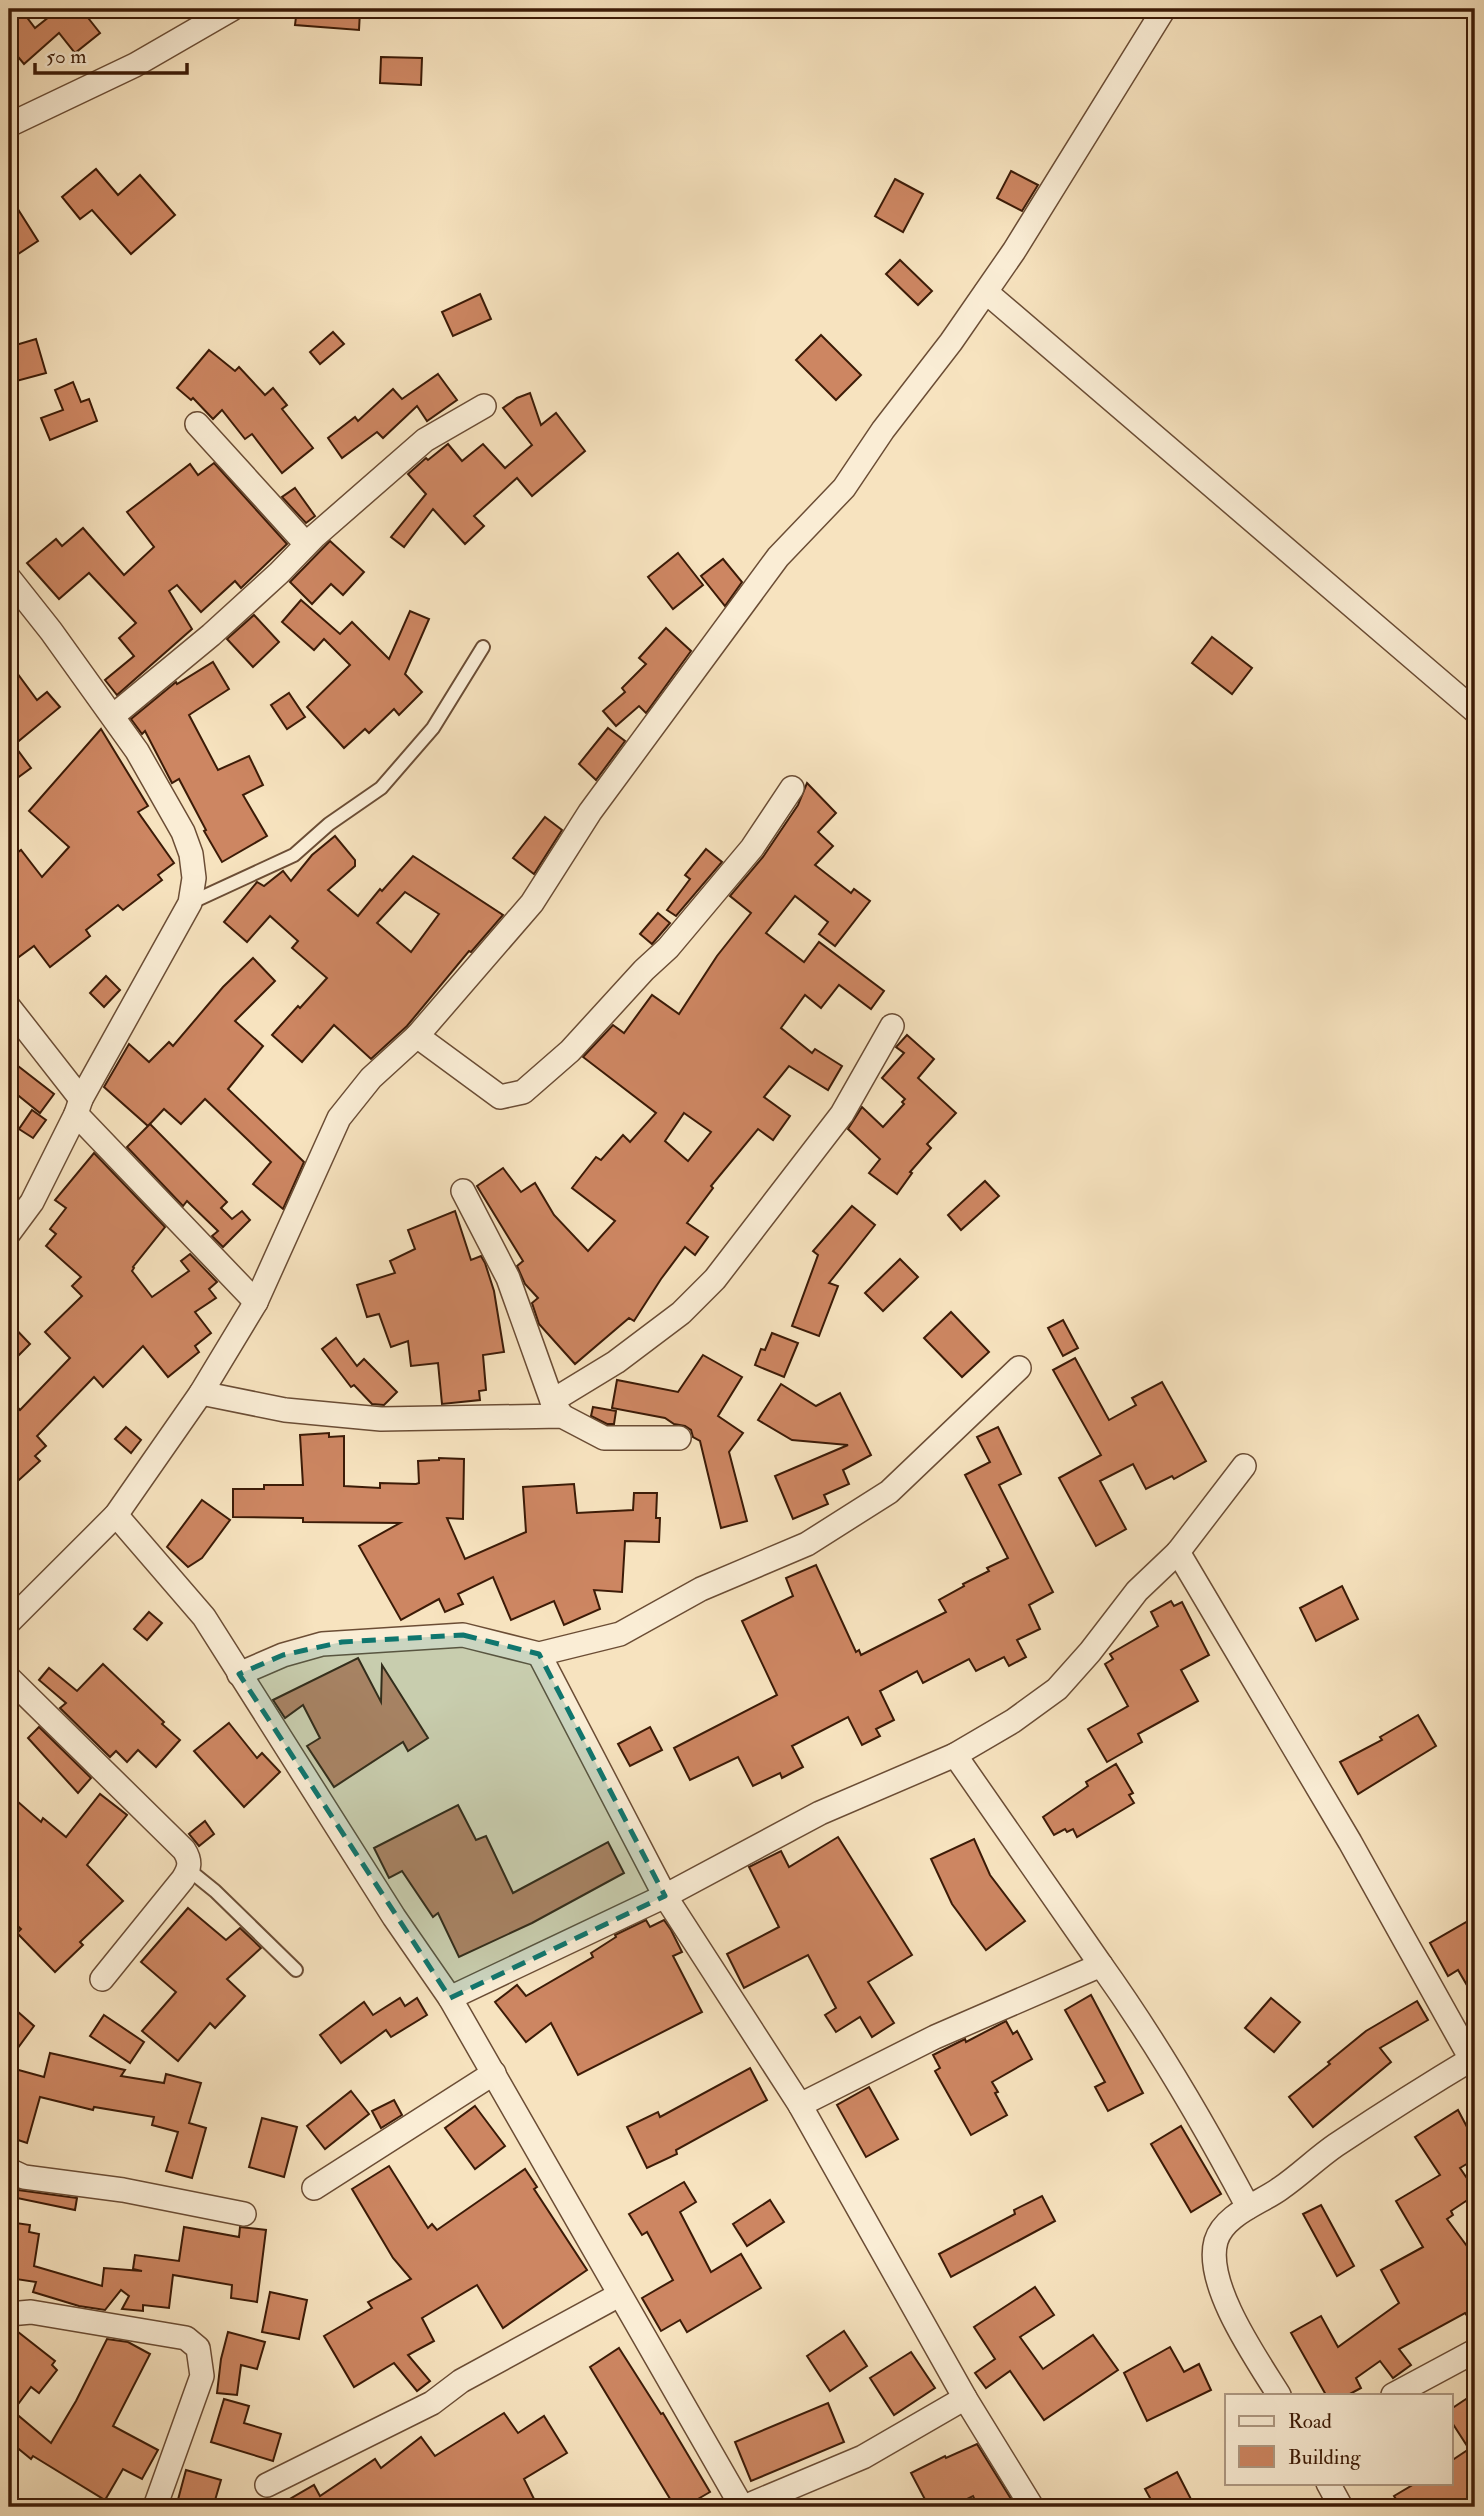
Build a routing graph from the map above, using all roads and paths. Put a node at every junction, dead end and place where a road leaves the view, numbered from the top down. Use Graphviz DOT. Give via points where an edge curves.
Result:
graph roads {
  1 [pos="232,9"];
  2 [pos="1164,9"];
  3 [pos="9,125"];
  4 [pos="986,292"];
  5 [pos="484,407"];
  6 [pos="197,424"];
  7 [pos="306,544"];
  8 [pos="9,578"];
  9 [pos="483,647"];
  10 [pos="1475,711"];
  11 [pos="113,716"];
  12 [pos="792,788"];
  13 [pos="190,903"];
  14 [pos="9,1007"];
  15 [pos="892,1026"];
  16 [pos="417,1035"];
  17 [pos="78,1107"];
  18 [pos="463,1191"];
  19 [pos="9,1233"];
  20 [pos="256,1302"];
  21 [pos="1018,1368"];
  22 [pos="201,1394"];
  23 [pos="557,1408"];
  24 [pos="679,1438"];
  25 [pos="1244,1466"];
  26 [pos="116,1515"];
  27 [pos="1178,1552"];
  28 [pos="9,1622"];
  29 [pos="540,1654"];
  30 [pos="239,1674"];
  31 [pos="9,1678"];
  32 [pos="955,1755"];
  33 [pos="188,1870"];
  34 [pos="665,1896"];
  35 [pos="1101,1965"];
  36 [pos="296,1970"];
  37 [pos="102,1979"];
  38 [pos="450,1998"];
  39 [pos="1473,2058"];
  40 [pos="494,2073"];
  41 [pos="800,2105"];
  42 [pos="9,2170"];
  43 [pos="314,2188"];
  44 [pos="1248,2207"];
  45 [pos="244,2214"];
  46 [pos="619,2295"];
  47 [pos="9,2314"];
  48 [pos="1475,2351"];
  49 [pos="1278,2394"];
  50 [pos="1395,2394"];
  51 [pos="965,2398"];
  52 [pos="1329,2484"];
  53 [pos="267,2485"];
  54 [pos="155,2507"];
  55 [pos="743,2507"];
  56 [pos="1032,2507"];
  57 [pos="1341,2507"];
  1 -- 3 [label="street" via="135,65"];
  2 -- 4 [label="street"];
  4 -- 10 [label="street"];
  4 -- 16 [label="street" via="844,488 778,557 590,812 533,903"];
  5 -- 7 [label="street" via="425,440"];
  6 -- 7 [label="street"];
  7 -- 11 [label="street" via="211,635"];
  8 -- 11 [label="street"];
  9 -- 13 [label="lane" via="433,729 382,788 294,855"];
  11 -- 13 [label="street" via="183,832 194,878"];
  12 -- 16 [label="street" via="752,848 668,948 570,1051 523,1092 500,1097"];
  13 -- 17 [label="street"];
  14 -- 17 [label="street"];
  15 -- 23 [label="street" via="842,1114 715,1279 681,1313"];
  16 -- 20 [label="street" via="371,1078 339,1118"];
  17 -- 19 [label="street" via="32,1202"];
  17 -- 20 [label="street"];
  18 -- 23 [label="street" via="508,1278"];
  20 -- 22 [label="street"];
  21 -- 29 [label="street" via="889,1492 807,1544 702,1589 620,1634"];
  22 -- 23 [label="street" via="285,1410 381,1419"];
  22 -- 26 [label="street"];
  23 -- 24 [label="street" via="604,1438"];
  25 -- 27 [label="street"];
  26 -- 28 [label="street"];
  26 -- 30 [label="street" via="204,1617"];
  27 -- 32 [label="street" via="1137,1591 1057,1689"];
  27 -- 39 [label="street"];
  29 -- 30 [label="street" via="463,1635 342,1642 296,1651"];
  29 -- 34 [label="street"];
  30 -- 38 [label="street"];
  31 -- 33 [label="street" via="184,1850"];
  32 -- 34 [label="street" via="820,1813"];
  32 -- 35 [label="street"];
  33 -- 36 [label="lane"];
  33 -- 37 [label="street"];
  34 -- 38 [label="street"];
  34 -- 41 [label="street"];
  35 -- 41 [label="street" via="936,2037"];
  35 -- 44 [label="street" via="1206,2129"];
  38 -- 40 [label="street"];
  39 -- 44 [label="street"];
  40 -- 43 [label="street"];
  40 -- 46 [label="street"];
  41 -- 51 [label="street"];
  42 -- 45 [label="street"];
  44 -- 49 [label="street" via="1225,2226 1216,2241 1216,2277"];
  46 -- 53 [label="street" via="461,2381 432,2403"];
  46 -- 55 [label="street"];
  47 -- 54 [label="street" via="31,2312 186,2337 198,2348 202,2376"];
  48 -- 50 [label="street"];
  51 -- 55 [label="street" via="863,2456"];
  51 -- 56 [label="street"];
  52 -- 57 [label="street"];
}
